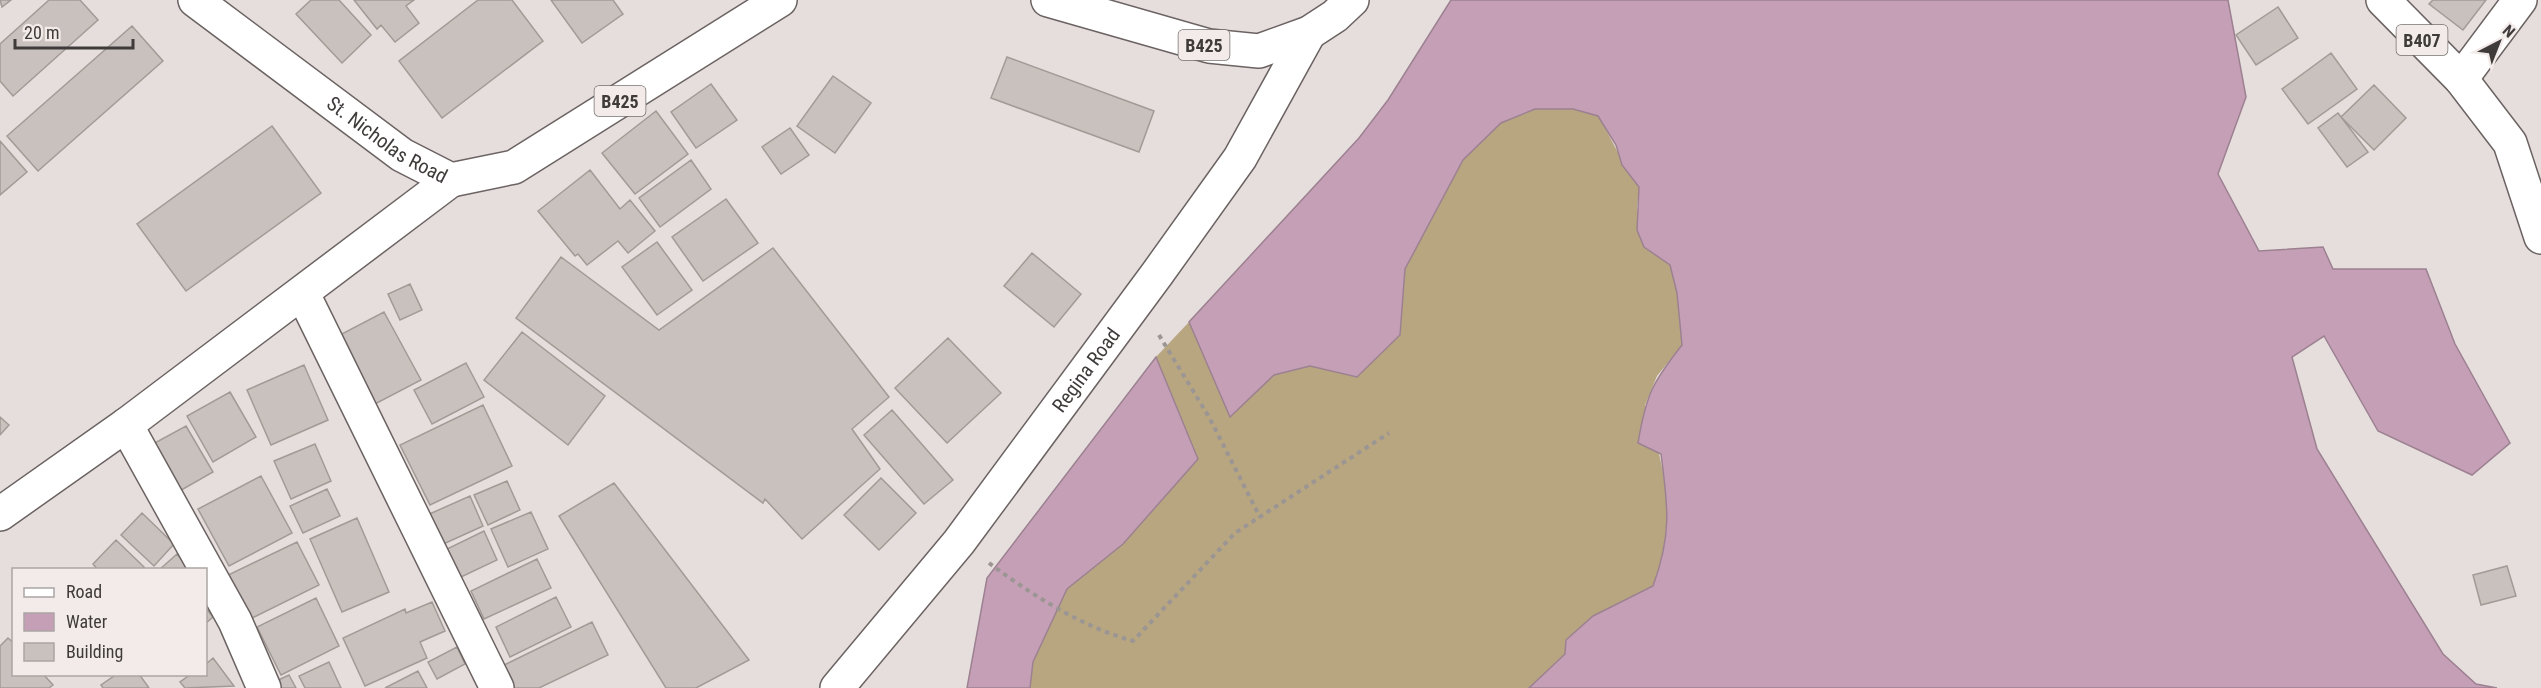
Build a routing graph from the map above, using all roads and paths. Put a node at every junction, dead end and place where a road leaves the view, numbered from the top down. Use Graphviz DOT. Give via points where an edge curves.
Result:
graph roads {
  1 [pos="195,0"];
  2 [pos="780,0"];
  3 [pos="1048,0"];
  4 [pos="1352,0"];
  5 [pos="2383,0"];
  6 [pos="2520,0"];
  7 [pos="1308,33"];
  8 [pos="2461,79"];
  9 [pos="452,180"];
  10 [pos="2541,237"];
  11 [pos="303,294"];
  12 [pos="1134,304"];
  13 [pos="126,425"];
  14 [pos="1389,433"];
  15 [pos="5,504"];
  16 [pos="1260,517"];
  17 [pos="206,568"];
  18 [pos="207,569"];
  19 [pos="1010,579"];
  20 [pos="264,688"];
  21 [pos="497,688"];
  22 [pos="837,688"];
  1 -- 9 [label="street, St. Nicholas Road" via="402,155"];
  2 -- 9 [label="street, St. Nicholas Road / B425" via="514,168"];
  3 -- 7 [label="street, B425" via="1209,46 1259,51"];
  4 -- 7 [label="street, B425"];
  5 -- 8 [label="street, B407"];
  6 -- 8 [label="street"];
  7 -- 12 [label="street, Regina Road" via="1240,158"];
  8 -- 10 [label="street, B407" via="2510,143"];
  9 -- 11 [label="street"];
  11 -- 13 [label="street"];
  11 -- 21 [label="street"];
  12 -- 16 [label="path" via="1167,345"];
  12 -- 22 [label="street, Regina Road" via="959,542"];
  13 -- 15 [label="street"];
  13 -- 17 [label="street"];
  14 -- 16 [label="path"];
  16 -- 19 [label="path" via="1235,533 1133,641 1103,633"];
  18 -- 20 [label="street" via="236,621"];
}
